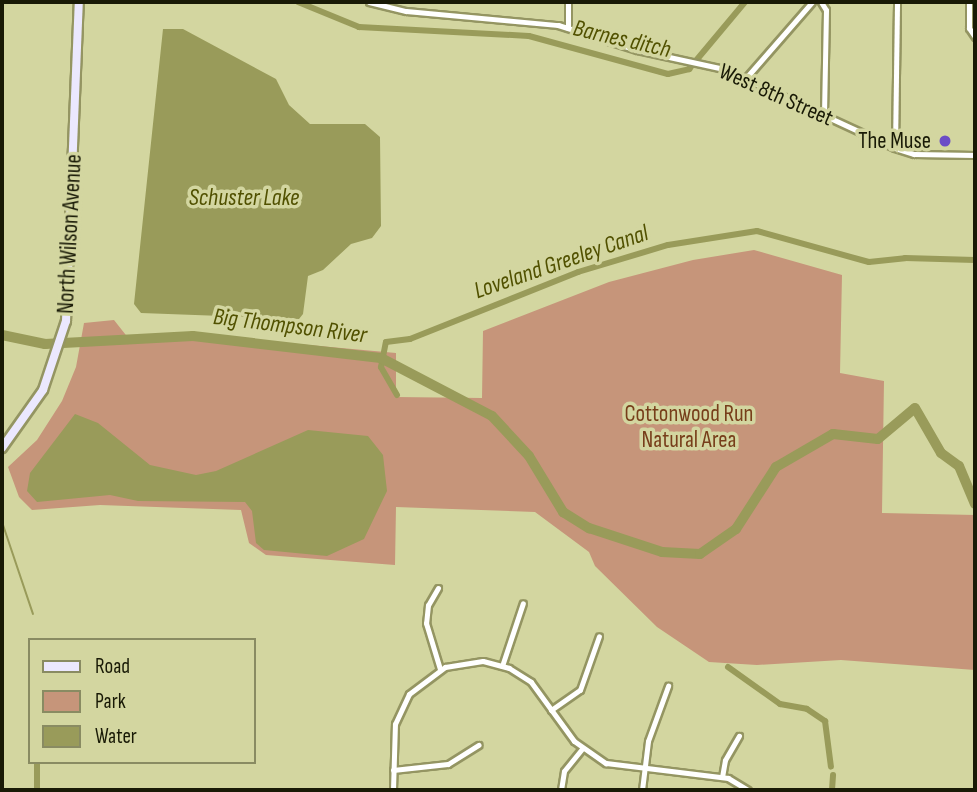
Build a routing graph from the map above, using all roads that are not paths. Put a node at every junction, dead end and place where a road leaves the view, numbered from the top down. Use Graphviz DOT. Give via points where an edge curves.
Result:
graph roads {
  1 [pos="79,2"];
  2 [pos="369,2"];
  3 [pos="568,2"];
  4 [pos="812,2"];
  5 [pos="821,2"];
  6 [pos="897,2"];
  7 [pos="969,2"];
  8 [pos="568,28"];
  9 [pos="975,37"];
  10 [pos="745,79"];
  11 [pos="824,116"];
  12 [pos="895,148"];
  13 [pos="975,155"];
  14 [pos="2,448"];
  15 [pos="438,588"];
  16 [pos="523,603"];
  17 [pos="599,636"];
  18 [pos="502,666"];
  19 [pos="440,669"];
  20 [pos="668,686"];
  21 [pos="551,710"];
  22 [pos="738,736"];
  23 [pos="479,745"];
  24 [pos="582,748"];
  25 [pos="645,769"];
  26 [pos="393,770"];
  27 [pos="722,777"];
  28 [pos="393,790"];
  29 [pos="561,790"];
  30 [pos="642,790"];
  31 [pos="748,790"];
  1 -- 14 [label="main road, North Wilson Avenue" via="66,321 54,364 29,415"];
  2 -- 8 [label="street, West 8th Street" via="407,11 515,17"];
  3 -- 8 [label="street"];
  4 -- 10 [label="street"];
  5 -- 11 [label="street" via="825,10"];
  6 -- 12 [label="street"];
  7 -- 9 [label="street" via="969,28"];
  8 -- 10 [label="street, West 8th Street"];
  10 -- 11 [label="street, West 8th Street"];
  11 -- 12 [label="street, West 8th Street"];
  12 -- 13 [label="street, West 8th Street" via="914,154"];
  15 -- 19 [label="street" via="428,605 426,623"];
  16 -- 18 [label="street"];
  17 -- 21 [label="street" via="580,690"];
  18 -- 19 [label="street" via="474,661"];
  18 -- 21 [label="street" via="531,682"];
  19 -- 26 [label="street" via="414,688 398,713"];
  20 -- 25 [label="street" via="648,741"];
  21 -- 24 [label="street"];
  22 -- 27 [label="street" via="724,760"];
  23 -- 26 [label="street" via="440,766"];
  24 -- 25 [label="street" via="606,763"];
  24 -- 29 [label="street" via="564,771"];
  25 -- 27 [label="street"];
  25 -- 30 [label="street"];
  26 -- 28 [label="street"];
  27 -- 31 [label="street"];
}
